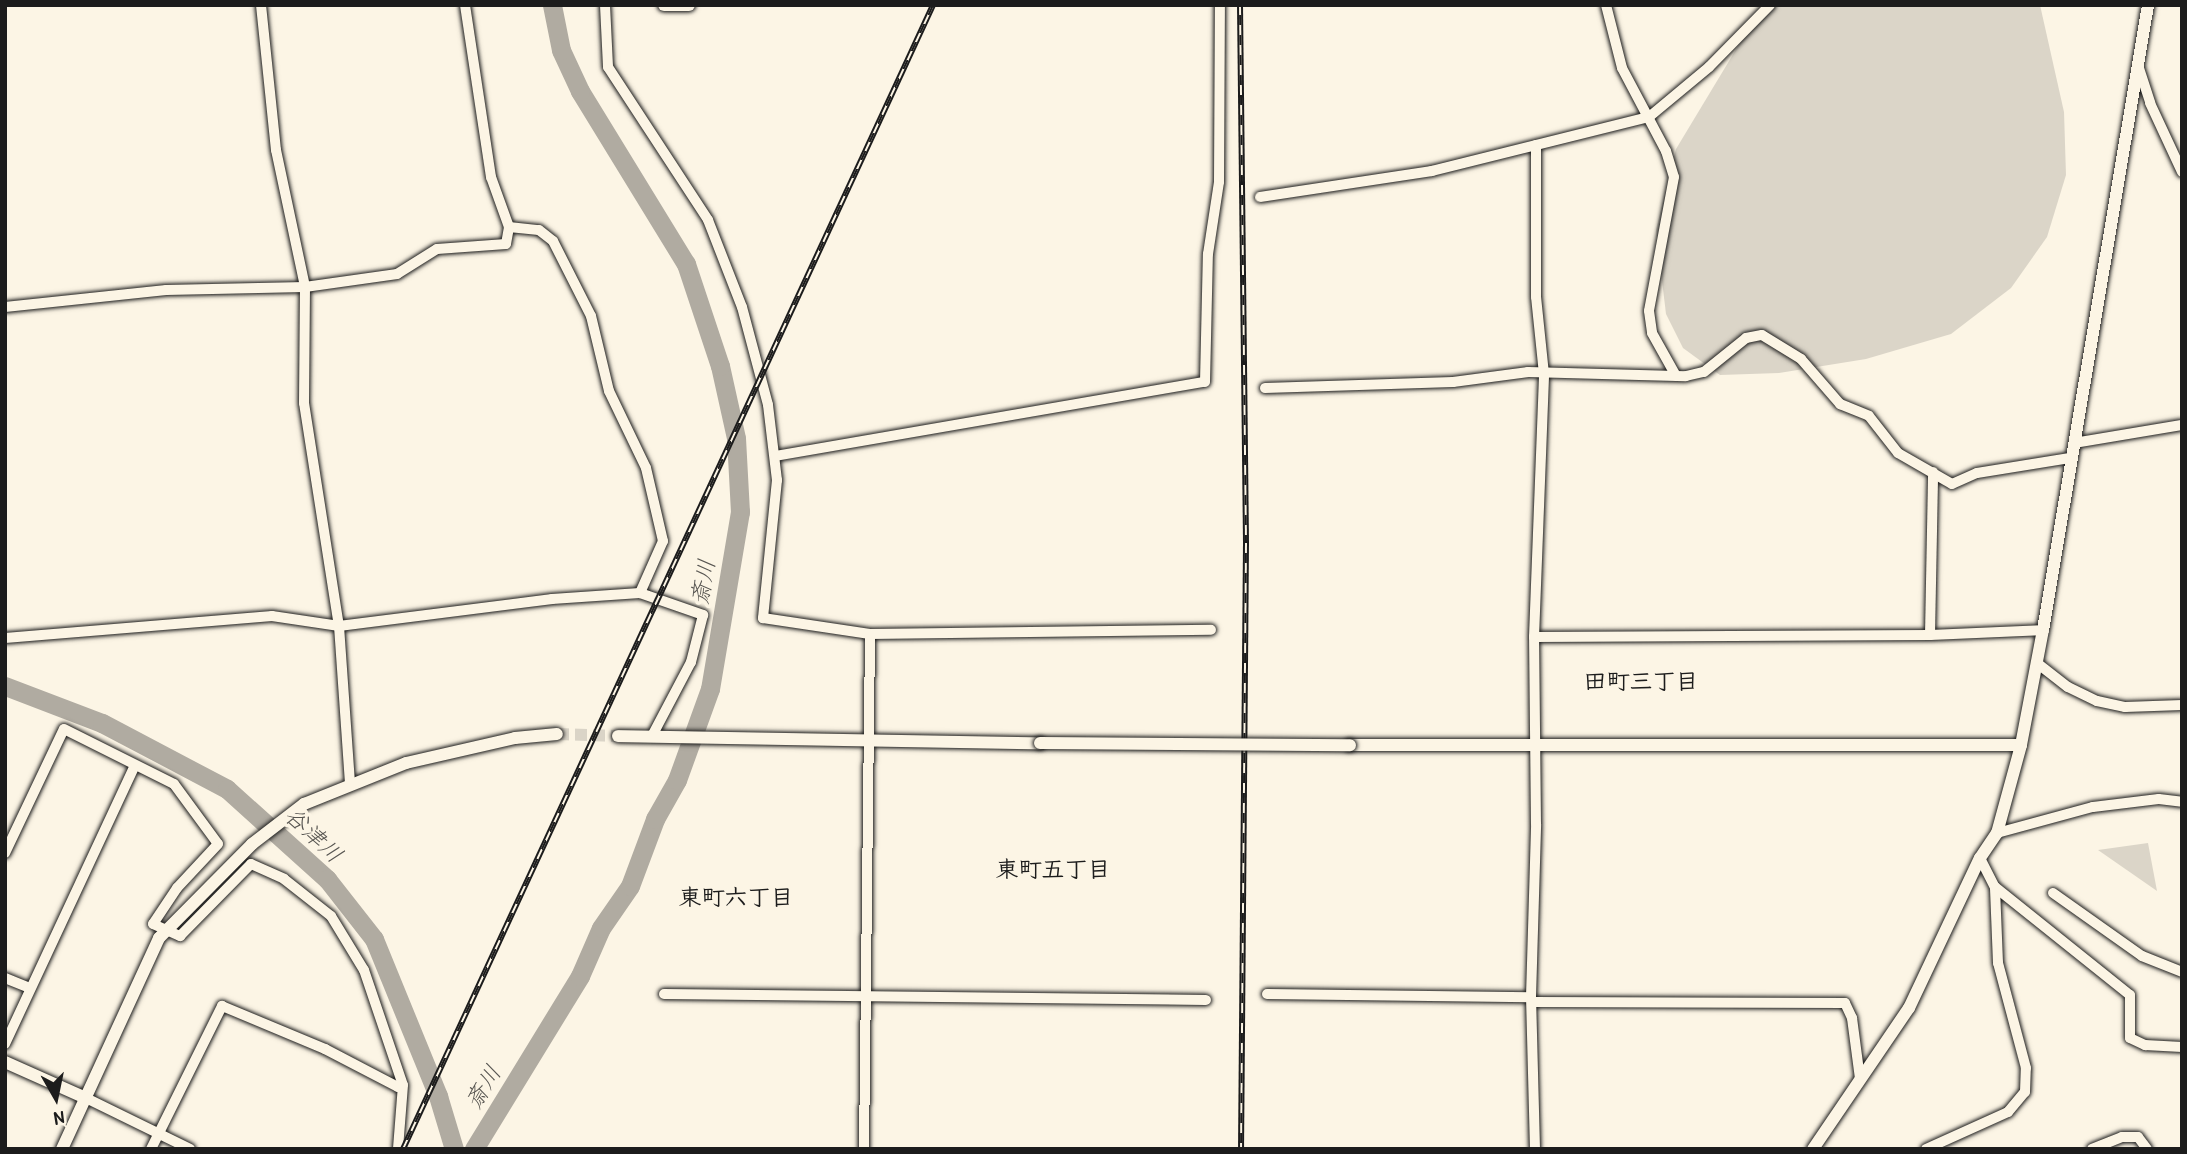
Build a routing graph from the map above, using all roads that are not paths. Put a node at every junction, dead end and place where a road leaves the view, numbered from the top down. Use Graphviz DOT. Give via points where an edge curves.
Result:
graph roads {
  1 [pos="261,5"];
  2 [pos="465,5"];
  3 [pos="604,5"];
  4 [pos="664,5"];
  5 [pos="689,5"];
  6 [pos="1220,5"];
  7 [pos="1606,5"];
  8 [pos="1770,5"];
  9 [pos="2148,5"];
  10 [pos="2138,64"];
  11 [pos="1649,117"];
  12 [pos="1536,145"];
  13 [pos="2182,172"];
  14 [pos="1260,197"];
  15 [pos="509,227"];
  16 [pos="305,287"];
  17 [pos="5,307"];
  18 [pos="1544,374"];
  19 [pos="1676,376"];
  20 [pos="1265,388"];
  21 [pos="2182,425"];
  22 [pos="2074,443"];
  23 [pos="775,456"];
  24 [pos="2070,458"];
  25 [pos="1933,472"];
  26 [pos="640,593"];
  27 [pos="339,626"];
  28 [pos="1211,630"];
  29 [pos="2043,630"];
  30 [pos="870,634"];
  31 [pos="1930,635"];
  32 [pos="1534,637"];
  33 [pos="5,638"];
  34 [pos="2037,663"];
  35 [pos="2182,705"];
  36 [pos="557,734"];
  37 [pos="618,736"];
  38 [pos="656,736"];
  39 [pos="868,741"];
  40 [pos="1534,743"];
  41 [pos="2021,745"];
  42 [pos="134,767"];
  43 [pos="350,785"];
  44 [pos="2182,802"];
  45 [pos="1997,833"];
  46 [pos="5,853"];
  47 [pos="1980,858"];
  48 [pos="1995,887"];
  49 [pos="2053,893"];
  50 [pos="166,931"];
  51 [pos="2182,972"];
  52 [pos="5,978"];
  53 [pos="30,988"];
  54 [pos="1266,993"];
  55 [pos="664,994"];
  56 [pos="1532,999"];
  57 [pos="864,1000"];
  58 [pos="1206,1000"];
  59 [pos="5,1044"];
  60 [pos="2182,1047"];
  61 [pos="5,1062"];
  62 [pos="1860,1079"];
  63 [pos="401,1086"];
  64 [pos="86,1098"];
  65 [pos="158,1133"];
  66 [pos="62,1149"];
  67 [pos="150,1149"];
  68 [pos="190,1149"];
  69 [pos="390,1149"];
  70 [pos="398,1149"];
  71 [pos="864,1149"];
  72 [pos="1535,1149"];
  73 [pos="1813,1149"];
  74 [pos="1926,1149"];
  75 [pos="2092,1149"];
  76 [pos="2147,1149"];
  1 -- 16 [label="street" via="276,150"];
  2 -- 15 [label="street" via="491,177"];
  3 -- 23 [label="street" via="608,67 708,220 730,272 768,405"];
  4 -- 5 [label="street"];
  6 -- 23 [label="street" via="1219,182 1208,254 1205,382"];
  7 -- 11 [label="street" via="1622,68"];
  8 -- 11 [label="street" via="1709,67"];
  9 -- 10 [label="street"];
  10 -- 13 [label="street" via="2150,103"];
  10 -- 22 [label="street"];
  11 -- 12 [label="street"];
  11 -- 19 [label="street" via="1674,177 1649,311 1652,333"];
  12 -- 14 [label="street" via="1432,172"];
  12 -- 18 [label="street" via="1536,298"];
  15 -- 16 [label="street" via="506,244 437,249 397,274"];
  15 -- 26 [label="street" via="540,230 553,241 591,316 609,391 646,468 663,541"];
  16 -- 17 [label="street" via="166,290"];
  16 -- 27 [label="street" via="304,403"];
  18 -- 19 [label="street"];
  18 -- 20 [label="street"];
  18 -- 32 [label="street"];
  19 -- 25 [label="street" via="1704,372 1746,338 1773,338 1801,359 1840,404 1868,416 1898,453"];
  21 -- 22 [label="street"];
  22 -- 24 [label="street"];
  23 -- 30 [label="street" via="776,493 763,618"];
  24 -- 25 [label="street" via="1977,473 1952,484"];
  24 -- 29 [label="street"];
  25 -- 31 [label="street"];
  26 -- 27 [label="street" via="552,598"];
  26 -- 38 [label="street" via="703,615 691,662"];
  27 -- 33 [label="street" via="272,616"];
  27 -- 43 [label="street"];
  28 -- 30 [label="street"];
  29 -- 31 [label="street"];
  29 -- 34 [label="street"];
  30 -- 39 [label="street"];
  31 -- 32 [label="street"];
  32 -- 40 [label="street"];
  34 -- 35 [label="street" via="2068,687 2097,701 2124,707"];
  34 -- 41 [label="street"];
  36 -- 43 [label="street" via="515,738 406,763"];
  37 -- 38 [label="street"];
  38 -- 39 [label="street"];
  39 -- 40 [label="street, bridge" via="1350,746"];
  39 -- 57 [label="street"];
  40 -- 41 [label="street"];
  40 -- 56 [label="street"];
  41 -- 45 [label="street"];
  42 -- 46 [label="street" via="64,729"];
  42 -- 50 [label="street" via="174,784 218,845 177,888 153,924"];
  42 -- 53 [label="street"];
  43 -- 50 [label="street" via="304,804 252,844"];
  44 -- 45 [label="street" via="2147,800 2093,807"];
  45 -- 47 [label="street"];
  47 -- 48 [label="street"];
  47 -- 62 [label="street" via="1909,1008"];
  48 -- 60 [label="street" via="2130,995 2130,1038 2146,1045"];
  48 -- 74 [label="street" via="1998,963 2026,1068 2025,1092 2008,1112"];
  49 -- 51 [label="street" via="2142,956"];
  50 -- 63 [label="street" via="180,936 251,864 284,879 331,916 349,943 380,1011"];
  50 -- 64 [label="street"];
  52 -- 53 [label="street"];
  53 -- 59 [label="street"];
  54 -- 56 [label="street"];
  55 -- 57 [label="street"];
  56 -- 62 [label="street" via="1844,1003 1852,1018"];
  56 -- 72 [label="street"];
  57 -- 58 [label="street"];
  57 -- 71 [label="street"];
  61 -- 64 [label="street"];
  62 -- 73 [label="street"];
  63 -- 65 [label="street" via="222,1006"];
  63 -- 69 [label="street"];
  63 -- 70 [label="street"];
  64 -- 65 [label="street"];
  64 -- 66 [label="street"];
  65 -- 67 [label="street"];
  65 -- 68 [label="street"];
  75 -- 76 [label="street" via="2122,1137 2138,1137"];
}
